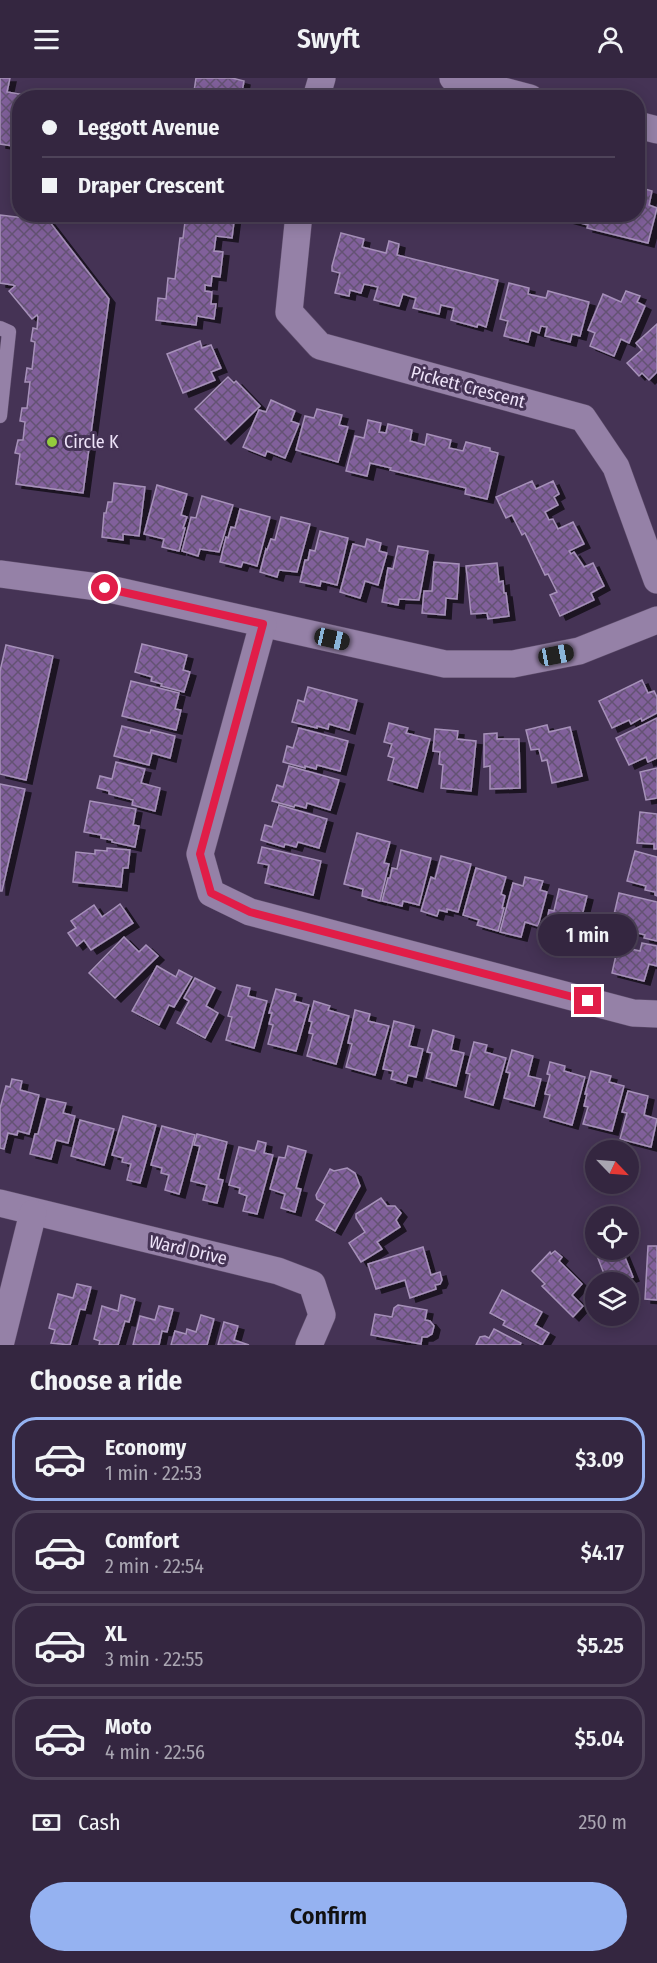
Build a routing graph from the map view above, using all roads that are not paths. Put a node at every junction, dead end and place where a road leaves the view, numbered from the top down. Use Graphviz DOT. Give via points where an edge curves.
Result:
graph roads {
  1 [pos="453,78"];
  2 [pos="499,90"];
  3 [pos="298,222"];
  4 [pos="0,328"];
  5 [pos="0,416"];
  6 [pos="0,574"];
  7 [pos="657,580"];
  8 [pos="657,620"];
  9 [pos="263,624"];
  10 [pos="657,1014"];
  11 [pos="0,1203"];
  12 [pos="33,1213"];
  13 [pos="0,1345"];
  14 [pos="309,1345"];
  1 -- 2 [label="street"];
  3 -- 7 [label="street, Pickett Crescent" via="288,312 320,346 584,418 616,468"];
  4 -- 5 [label="lane" via="9,333"];
  6 -- 9 [label="street" via="105,588"];
  8 -- 9 [label="street" via="579,651 513,664 445,664"];
  9 -- 10 [label="street" via="200,854 211,893 250,912 633,1013"];
  11 -- 12 [label="street, Ward Drive"];
  12 -- 13 [label="street"];
  12 -- 14 [label="street, Ward Drive" via="278,1271 312,1284 322,1316"];
}
